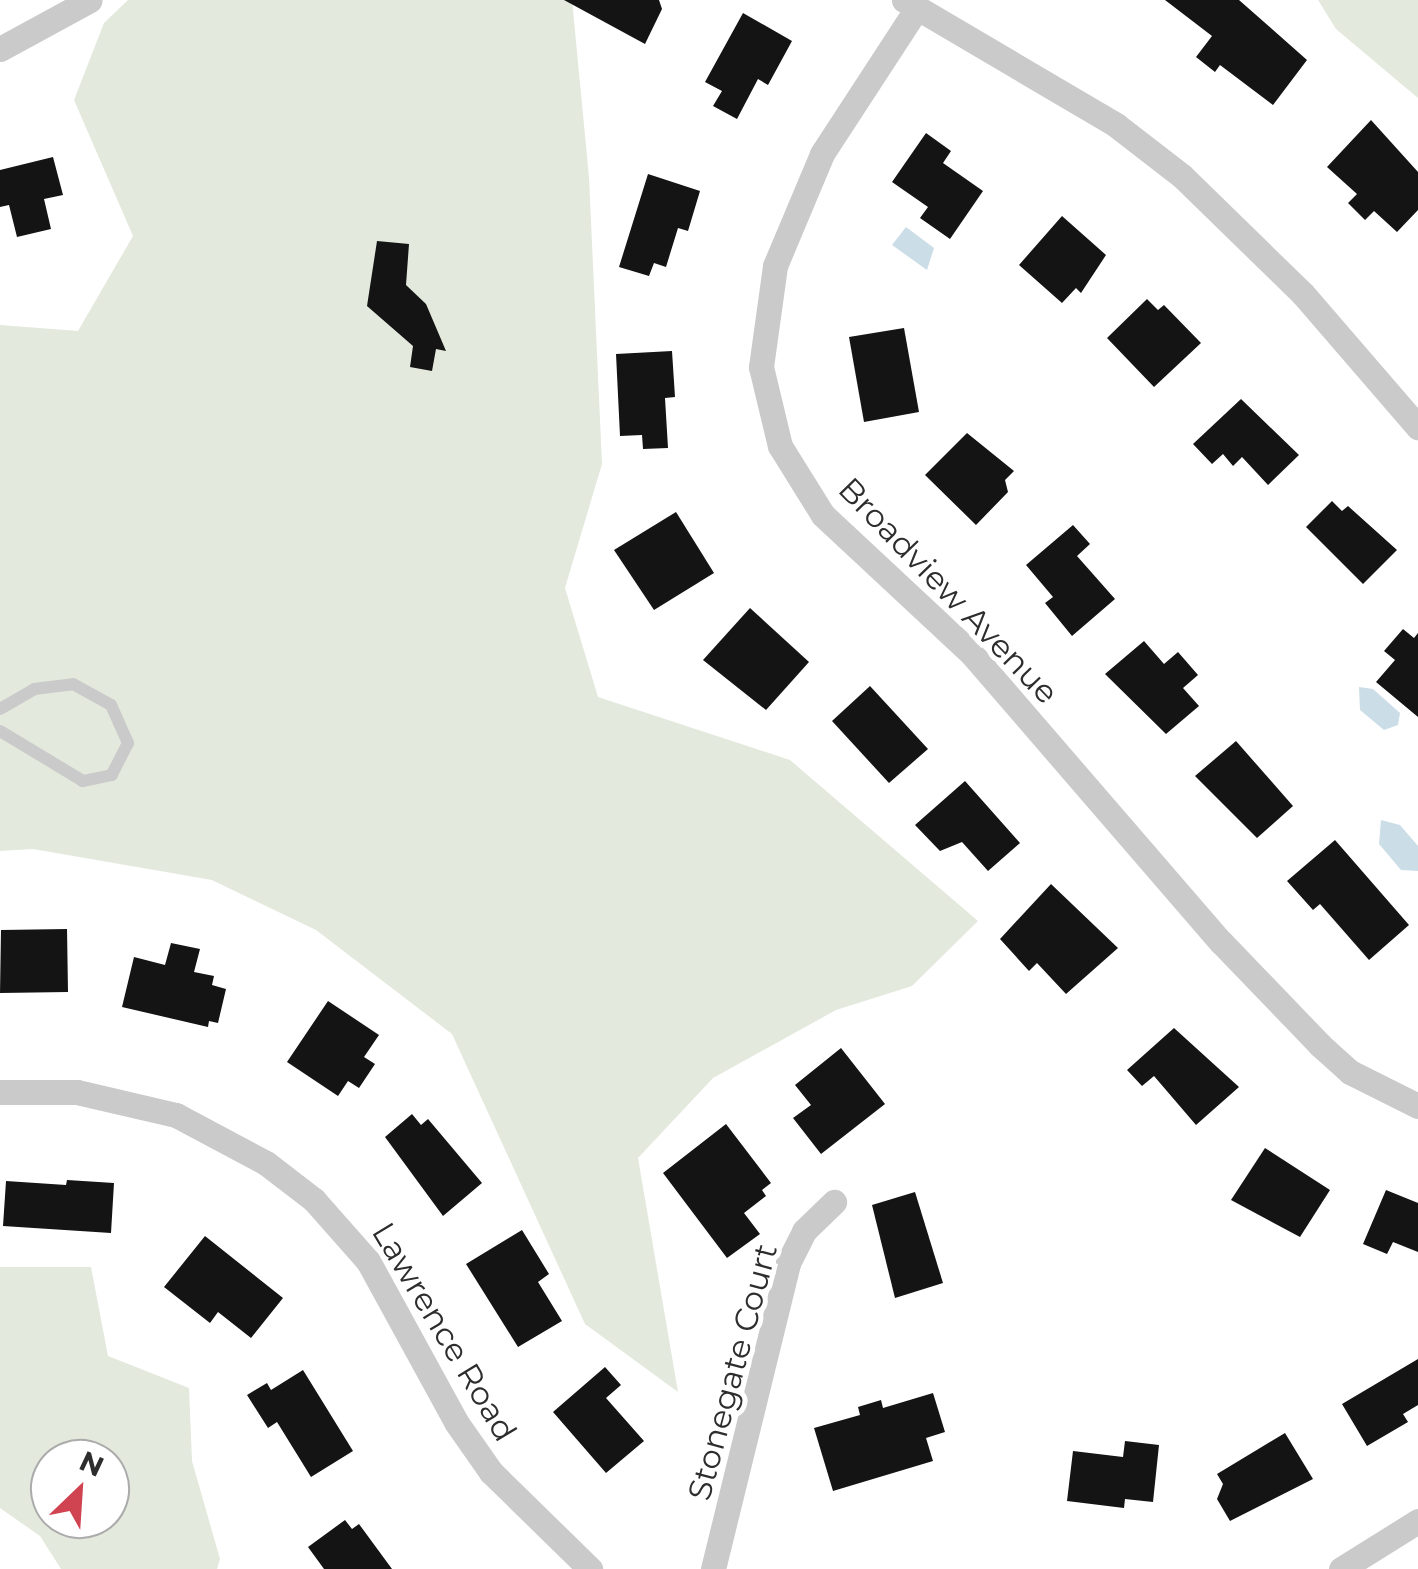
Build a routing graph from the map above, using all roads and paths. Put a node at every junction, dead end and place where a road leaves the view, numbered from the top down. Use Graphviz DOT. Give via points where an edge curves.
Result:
graph roads {
  1 [pos="90,0"];
  2 [pos="910,4"];
  3 [pos="56,9"];
  4 [pos="0,49"];
  5 [pos="1418,428"];
  6 [pos="0,709"];
  7 [pos="0,730"];
  8 [pos="0,1092"];
  9 [pos="1418,1106"];
  10 [pos="834,1202"];
  11 [pos="1418,1521"];
  12 [pos="590,1569"];
  13 [pos="713,1569"];
  14 [pos="1341,1569"];
  1 -- 3 [label="street"];
  2 -- 5 [label="street" via="1116,126 1182,176 1265,253"];
  2 -- 9 [label="street, Broadview Avenue" via="822,154 775,266 761,367 780,446 823,515 982,666 1221,942 1320,1045 1384,1094"];
  3 -- 4 [label="street"];
  6 -- 7 [label="lane" via="34,689 73,684 111,705 128,744 112,776 83,782"];
  8 -- 12 [label="street, Lawrence Road" via="78,1092 176,1115 254,1156 314,1200 368,1261 456,1422 491,1472"];
  10 -- 13 [label="street, Stonegate Court" via="804,1231 788,1263"];
  11 -- 14 [label="street"];
}
